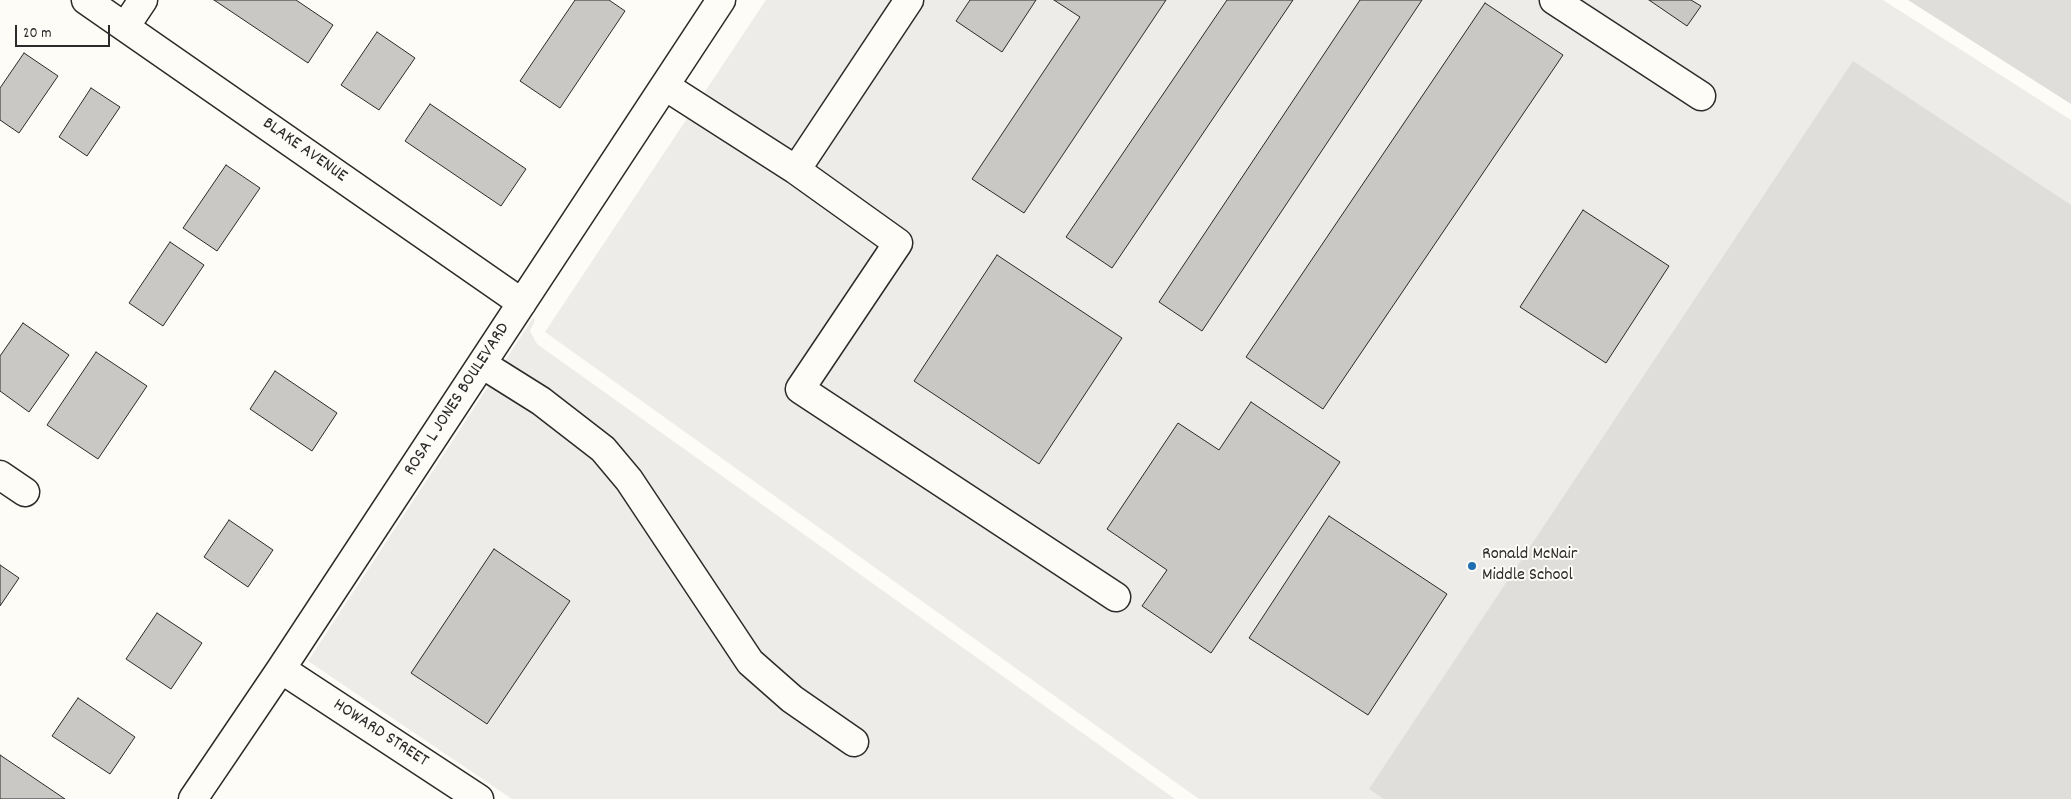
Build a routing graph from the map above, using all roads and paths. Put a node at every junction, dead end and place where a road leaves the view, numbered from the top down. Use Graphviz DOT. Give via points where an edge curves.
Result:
graph roads {
  1 [pos="86,0"];
  2 [pos="143,0"];
  3 [pos="721,0"];
  4 [pos="910,0"];
  5 [pos="1554,0"];
  6 [pos="126,27"];
  7 [pos="664,86"];
  8 [pos="1701,96"];
  9 [pos="796,170"];
  10 [pos="522,303"];
  11 [pos="482,364"];
  12 [pos="0,475"];
  13 [pos="25,492"];
  14 [pos="1116,597"];
  15 [pos="281,669"];
  16 [pos="854,742"];
  17 [pos="193,799"];
  18 [pos="480,799"];
  1 -- 6 [label="street, BLAKE AVENUE"];
  2 -- 6 [label="street"];
  3 -- 7 [label="street, ROSA L JONES BOULEVARD"];
  4 -- 9 [label="street"];
  5 -- 8 [label="street"];
  6 -- 10 [label="street, BLAKE AVENUE"];
  7 -- 9 [label="street"];
  7 -- 10 [label="street, ROSA L JONES BOULEVARD"];
  9 -- 14 [label="street" via="898,243 800,388"];
  10 -- 11 [label="street, ROSA L JONES BOULEVARD"];
  11 -- 15 [label="street, ROSA L JONES BOULEVARD"];
  11 -- 16 [label="street" via="541,402 603,449 629,480 750,662 792,699"];
  12 -- 13 [label="street"];
  15 -- 17 [label="street, ROSA L JONES BOULEVARD"];
  15 -- 18 [label="street, HOWARD STREET"];
}
